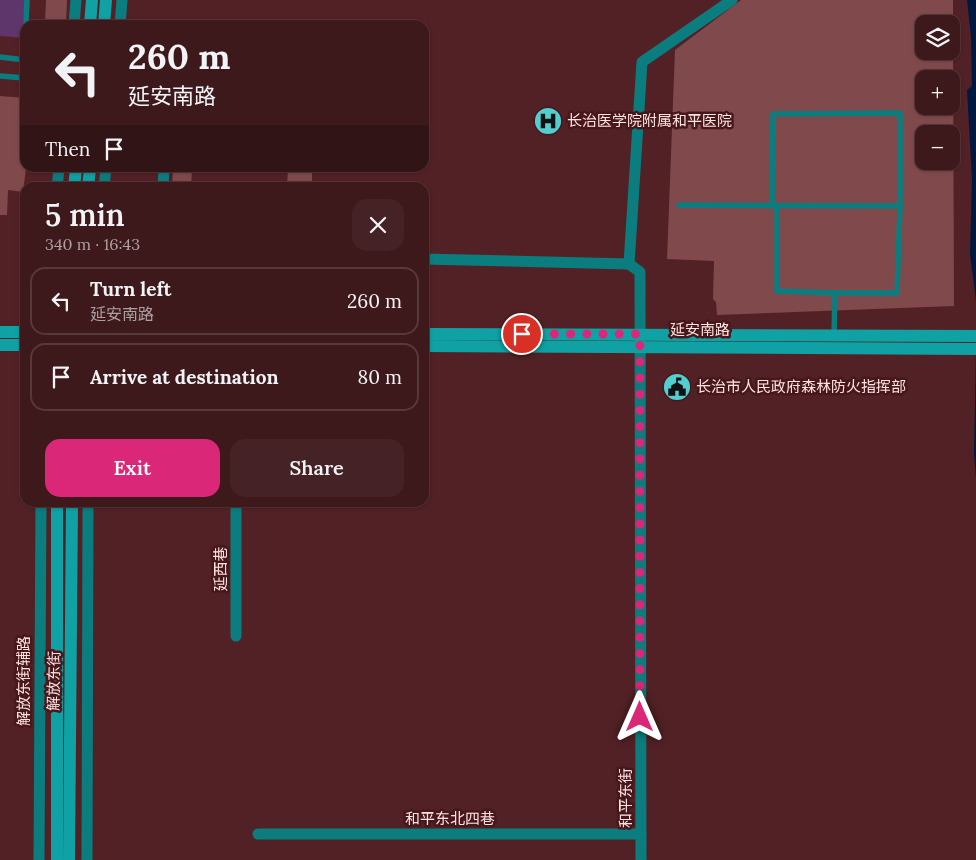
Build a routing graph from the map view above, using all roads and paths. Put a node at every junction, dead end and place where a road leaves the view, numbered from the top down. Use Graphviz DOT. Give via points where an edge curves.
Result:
graph roads {
  1 [pos="27,0"];
  2 [pos="76,0"];
  3 [pos="92,0"];
  4 [pos="106,0"];
  5 [pos="122,0"];
  6 [pos="732,0"];
  7 [pos="26,20"];
  8 [pos="74,20"];
  9 [pos="90,20"];
  10 [pos="104,20"];
  11 [pos="120,20"];
  12 [pos="0,57"];
  13 [pos="20,59"];
  14 [pos="0,76"];
  15 [pos="20,78"];
  16 [pos="772,204"];
  17 [pos="679,205"];
  18 [pos="900,206"];
  19 [pos="429,259"];
  20 [pos="629,264"];
  21 [pos="835,294"];
  22 [pos="0,332"];
  23 [pos="20,332"];
  24 [pos="429,334"];
  25 [pos="639,340"];
  26 [pos="967,340"];
  27 [pos="834,342"];
  28 [pos="0,345"];
  29 [pos="20,345"];
  30 [pos="429,346"];
  31 [pos="976,349"];
  32 [pos="40,507"];
  33 [pos="57,507"];
  34 [pos="72,507"];
  35 [pos="88,507"];
  36 [pos="236,507"];
  37 [pos="236,636"];
  38 [pos="258,834"];
  39 [pos="641,834"];
  40 [pos="39,860"];
  41 [pos="57,860"];
  42 [pos="69,860"];
  43 [pos="87,860"];
  44 [pos="641,860"];
  1 -- 7 [label="lane"];
  2 -- 8 [label="street"];
  3 -- 9 [label="main road"];
  4 -- 10 [label="main road"];
  5 -- 11 [label="street"];
  6 -- 20 [label="street" via="642,62"];
  12 -- 13 [label="lane"];
  14 -- 15 [label="lane"];
  16 -- 17 [label="lane"];
  16 -- 18 [label="lane"];
  16 -- 18 [label="lane" via="773,114 900,113"];
  16 -- 21 [label="lane" via="777,210 778,292"];
  18 -- 21 [label="lane" via="897,293"];
  19 -- 20 [label="street"];
  20 -- 25 [label="street, 和平东街" via="640,272"];
  21 -- 27 [label="lane"];
  22 -- 23 [label="main road"];
  24 -- 25 [label="main road, 延安南路"];
  25 -- 27 [label="main road, 延安南路"];
  25 -- 30 [label="main road, 延安南路"];
  25 -- 39 [label="street, 和平东街"];
  26 -- 27 [label="main road, 延安南路"];
  26 -- 31 [label="main road, 延安南路"];
  28 -- 29 [label="main road"];
  32 -- 40 [label="street, 解放东街辅路"];
  33 -- 41 [label="main road, 解放东街"];
  34 -- 42 [label="main road, 解放东街"];
  35 -- 43 [label="street"];
  36 -- 37 [label="street, 延西巷"];
  38 -- 39 [label="street, 和平东北四巷"];
  39 -- 44 [label="street, 和平东街"];
}
